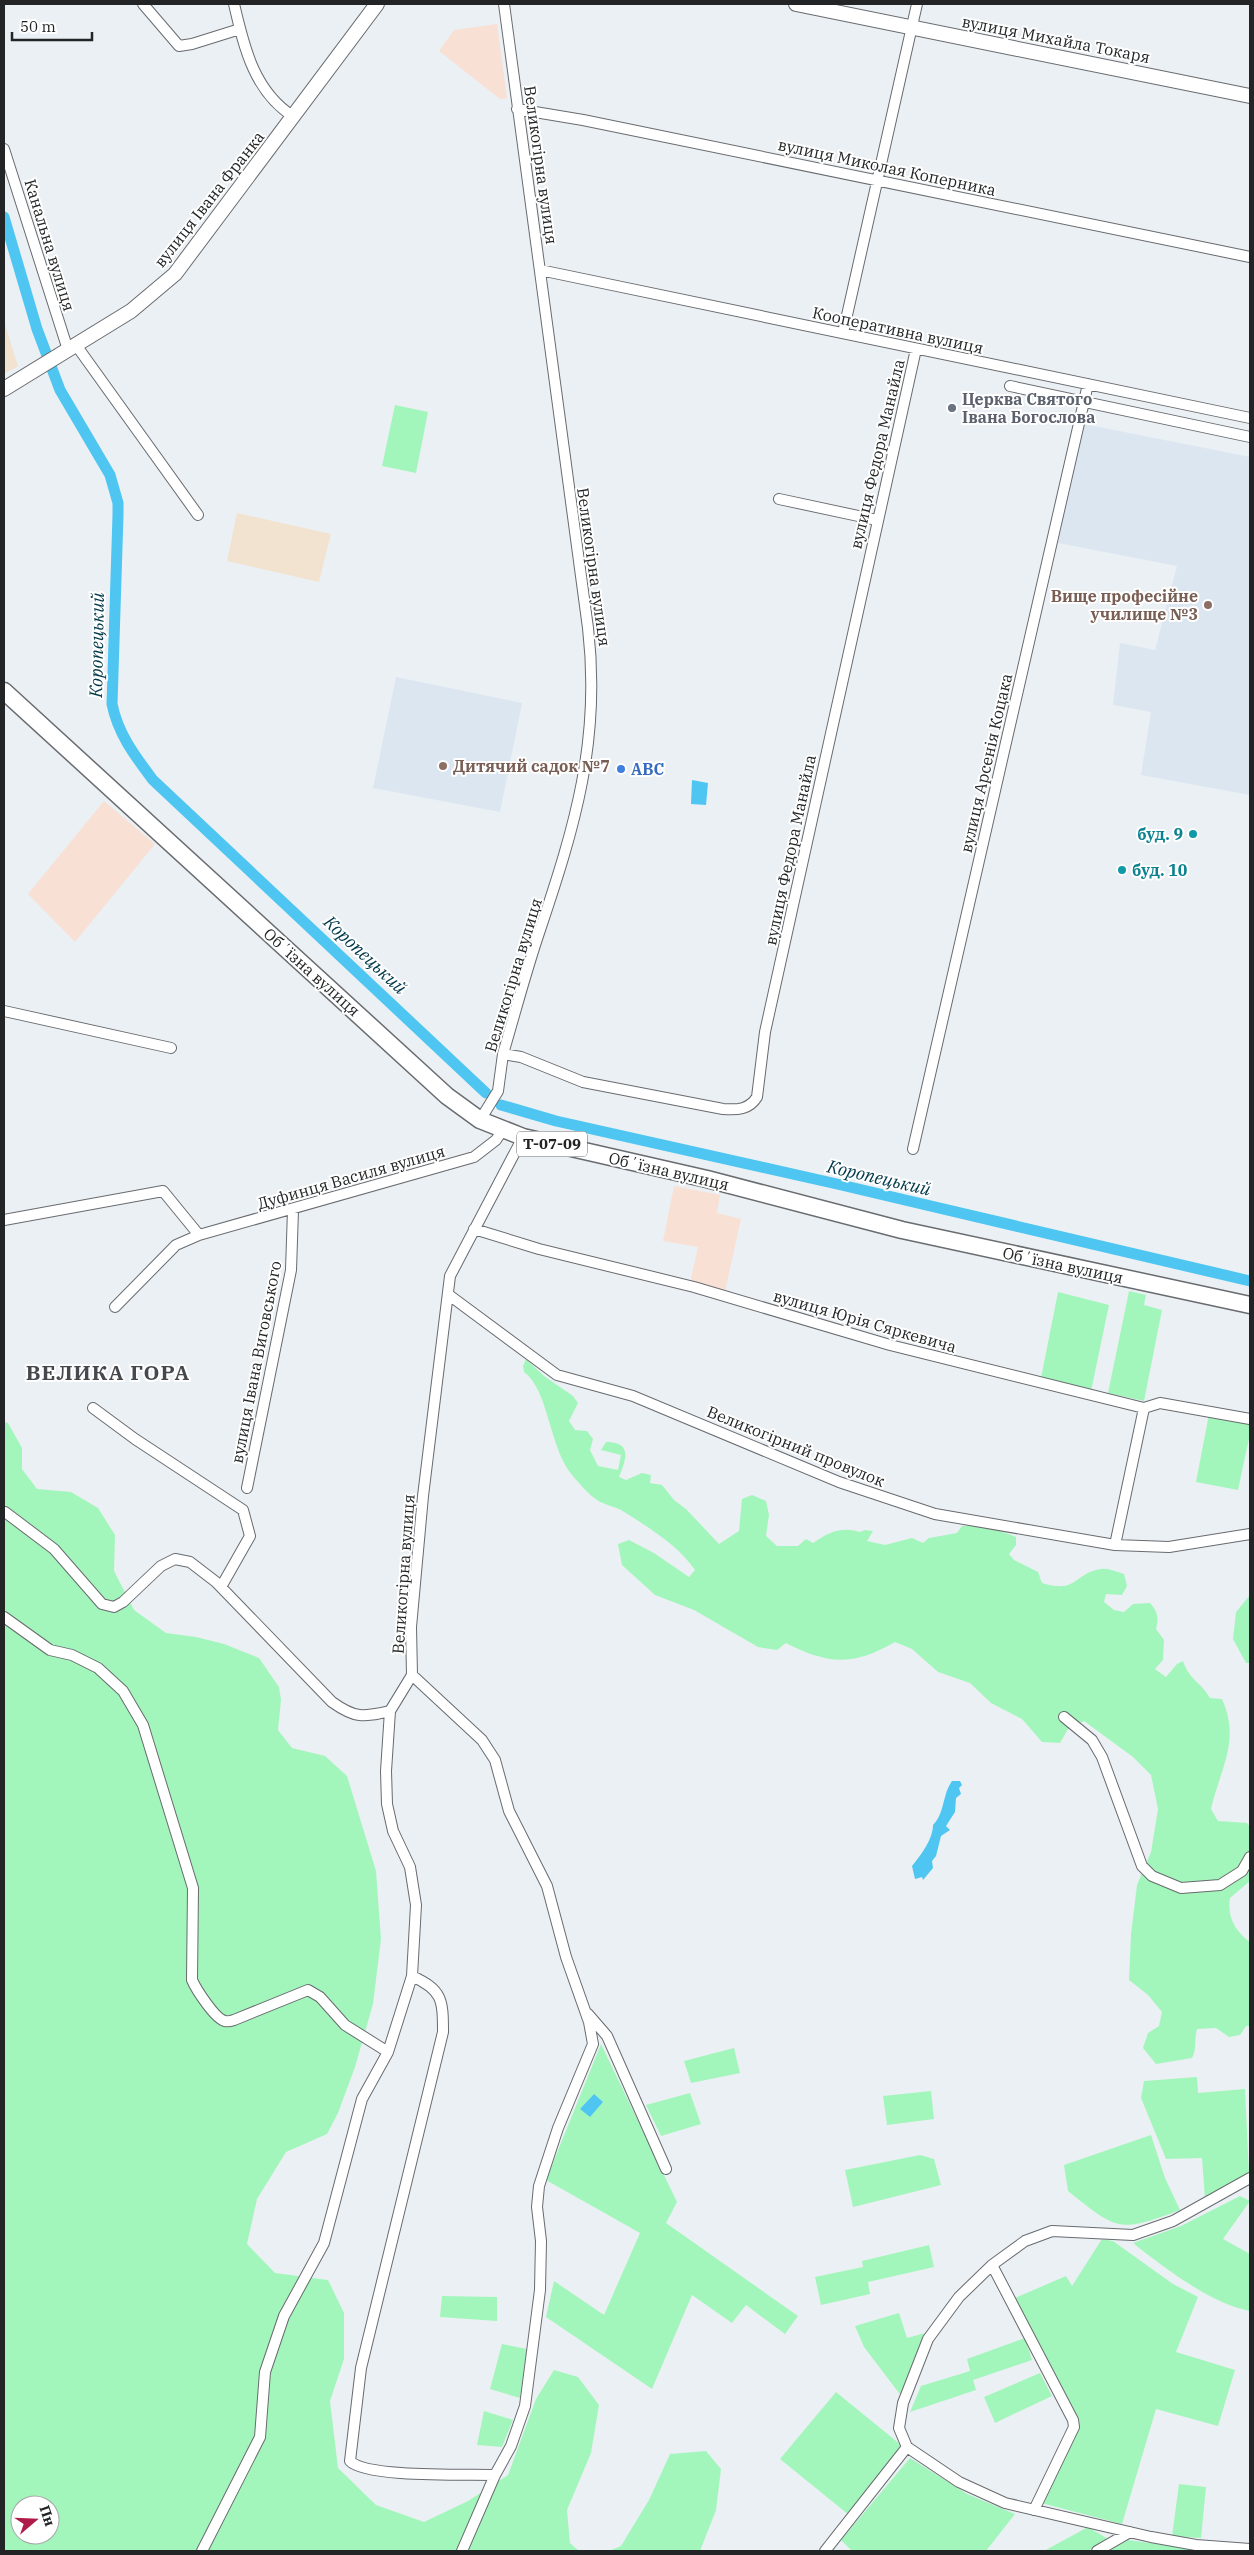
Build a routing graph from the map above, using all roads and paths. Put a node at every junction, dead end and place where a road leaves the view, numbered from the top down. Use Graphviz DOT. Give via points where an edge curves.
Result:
graph roads {
  1 [pos="143,4"];
  2 [pos="234,4"];
  3 [pos="377,4"];
  4 [pos="504,4"];
  5 [pos="796,4"];
  6 [pos="917,4"];
  7 [pos="912,27"];
  8 [pos="240,29"];
  9 [pos="1250,96"];
  10 [pos="517,108"];
  11 [pos="294,117"];
  12 [pos="4,149"];
  13 [pos="877,180"];
  14 [pos="1250,257"];
  15 [pos="540,270"];
  16 [pos="843,333"];
  17 [pos="916,349"];
  18 [pos="68,350"];
  19 [pos="1088,384"];
  20 [pos="1010,386"];
  21 [pos="4,389"];
  22 [pos="1084,401"];
  23 [pos="1250,418"];
  24 [pos="1250,437"];
  25 [pos="779,498"];
  26 [pos="198,515"];
  27 [pos="878,520"];
  28 [pos="4,691"];
  29 [pos="4,1011"];
  30 [pos="171,1048"];
  31 [pos="503,1054"];
  32 [pos="480,1120"];
  33 [pos="502,1131"];
  34 [pos="523,1137"];
  35 [pos="913,1149"];
  36 [pos="293,1210"];
  37 [pos="4,1220"];
  38 [pos="474,1229"];
  39 [pos="199,1236"];
  40 [pos="449,1295"];
  41 [pos="1250,1306"];
  42 [pos="115,1307"];
  43 [pos="94,1408"];
  44 [pos="1144,1408"];
  45 [pos="1250,1420"];
  46 [pos="246,1488"];
  47 [pos="5,1512"];
  48 [pos="1250,1534"];
  49 [pos="1115,1545"];
  50 [pos="221,1587"];
  51 [pos="4,1618"];
  52 [pos="412,1675"];
  53 [pos="390,1712"];
  54 [pos="1064,1717"];
  55 [pos="1250,1857"];
  56 [pos="412,1976"];
  57 [pos="585,2011"];
  58 [pos="388,2052"];
  59 [pos="666,2169"];
  60 [pos="1250,2178"];
  61 [pos="992,2265"];
  62 [pos="907,2447"];
  63 [pos="495,2475"];
  64 [pos="1034,2510"];
  65 [pos="1130,2532"];
  66 [pos="1250,2549"];
  67 [pos="202,2551"];
  68 [pos="462,2551"];
  69 [pos="825,2551"];
  70 [pos="1097,2551"];
  1 -- 8 [label="street" via="179,46"];
  2 -- 8 [label="street"];
  3 -- 11 [label="main road, вулиця Івана Франка"];
  4 -- 10 [label="street, Великогірна вулиця"];
  5 -- 7 [label="main road, вулиця Михайла Токаря"];
  6 -- 7 [label="street"];
  7 -- 9 [label="main road, вулиця Михайла Токаря"];
  7 -- 13 [label="street"];
  8 -- 11 [label="street" via="256,76 269,97"];
  10 -- 13 [label="street, вулиця Миколая Коперника"];
  10 -- 15 [label="street, Великогірна вулиця"];
  11 -- 18 [label="main road, вулиця Івана Франка" via="175,274 144,302"];
  12 -- 18 [label="street, Канальна вулиця"];
  13 -- 14 [label="street, вулиця Миколая Коперника"];
  13 -- 16 [label="street"];
  15 -- 16 [label="street, Кооперативна вулиця"];
  15 -- 31 [label="street, Великогірна вулиця" via="588,628 592,682 587,757 571,837"];
  16 -- 17 [label="street, Кооперативна вулиця"];
  17 -- 19 [label="street, Кооперативна вулиця"];
  17 -- 27 [label="street, вулиця Федора Манайла"];
  18 -- 21 [label="main road, вулиця Івана Франка"];
  18 -- 26 [label="street, Канальна вулиця"];
  19 -- 22 [label="street, вулиця Арсенія Коцака"];
  19 -- 23 [label="street, Кооперативна вулиця"];
  20 -- 22 [label="street"];
  22 -- 24 [label="street"];
  22 -- 35 [label="street, вулиця Арсенія Коцака"];
  25 -- 27 [label="street"];
  27 -- 31 [label="street, вулиця Федора Манайла" via="765,1032 757,1097 752,1105 735,1110 723,1109 583,1082 521,1056"];
  28 -- 32 [label="main road, Обʼїзна вулиця / Т-07-09" via="447,1096"];
  29 -- 30 [label="street"];
  31 -- 32 [label="street, Великогірна вулиця" via="498,1091"];
  32 -- 33 [label="main road, Обʼїзна вулиця / Т-07-09"];
  33 -- 34 [label="main road, Обʼїзна вулиця / Т-07-09"];
  33 -- 36 [label="street, Дуфинця Василя вулиця" via="496,1140 474,1157"];
  34 -- 38 [label="street, Великогірна вулиця"];
  34 -- 41 [label="main road, Обʼїзна вулиця / Т-07-09" via="707,1179 902,1230"];
  36 -- 39 [label="street, Дуфинця Василя вулиця"];
  36 -- 46 [label="street, вулиця Івана Виговського" via="291,1270"];
  37 -- 39 [label="street" via="163,1191"];
  38 -- 40 [label="street, Великогірна вулиця" via="450,1276"];
  38 -- 44 [label="street, вулиця Юрія Сяркевича" via="890,1345"];
  39 -- 42 [label="street, Дуфинця Василя вулиця" via="176,1245"];
  40 -- 49 [label="street, Великогірний провулок" via="557,1375 634,1396 839,1482 934,1514"];
  40 -- 52 [label="street, Великогірна вулиця" via="423,1496 411,1627"];
  43 -- 50 [label="street" via="243,1510 250,1536"];
  44 -- 45 [label="street, вулиця Юрія Сяркевича" via="1160,1403"];
  44 -- 49 [label="street"];
  47 -- 50 [label="street" via="54,1549 102,1604 114,1607 123,1602 161,1566 175,1559 190,1562"];
  48 -- 49 [label="street, Великогірний провулок" via="1169,1547"];
  50 -- 53 [label="street" via="332,1702 348,1713 362,1717"];
  51 -- 58 [label="street" via="50,1650 72,1655 98,1668 123,1691 143,1725 193,1888 192,1980 196,1990 219,2018 234,2020 308,1990 320,1997 345,2025"];
  52 -- 53 [label="street"];
  52 -- 57 [label="street, Великогірна вулиця" via="482,1740 495,1760 509,1811 547,1886"];
  53 -- 56 [label="street" via="387,1804 393,1832 410,1867 416,1905"];
  54 -- 55 [label="street" via="1092,1740 1102,1757 1142,1866 1152,1876 1181,1888 1220,1885 1242,1870"];
  56 -- 58 [label="street"];
  56 -- 63 [label="street" via="432,1985 443,2005 443,2032 361,2368 350,2462 375,2472"];
  57 -- 59 [label="street" via="607,2036"];
  57 -- 63 [label="street, Великогірна вулиця" via="593,2044 558,2128 539,2186 536,2207 541,2241 540,2290 524,2406 511,2446"];
  58 -- 67 [label="street" via="362,2099 324,2243 284,2316 265,2372 260,2437"];
  60 -- 61 [label="street" via="1173,2221 1133,2234 1052,2231 1025,2241"];
  61 -- 62 [label="street" via="959,2297 928,2339 903,2403 899,2428"];
  61 -- 64 [label="street" via="1073,2420 1074,2426"];
  62 -- 64 [label="street" via="959,2482 1005,2503"];
  62 -- 69 [label="street"];
  63 -- 68 [label="street, Великогірна вулиця"];
  64 -- 65 [label="street"];
  65 -- 66 [label="street" via="1196,2545"];
  65 -- 70 [label="street"];
}
